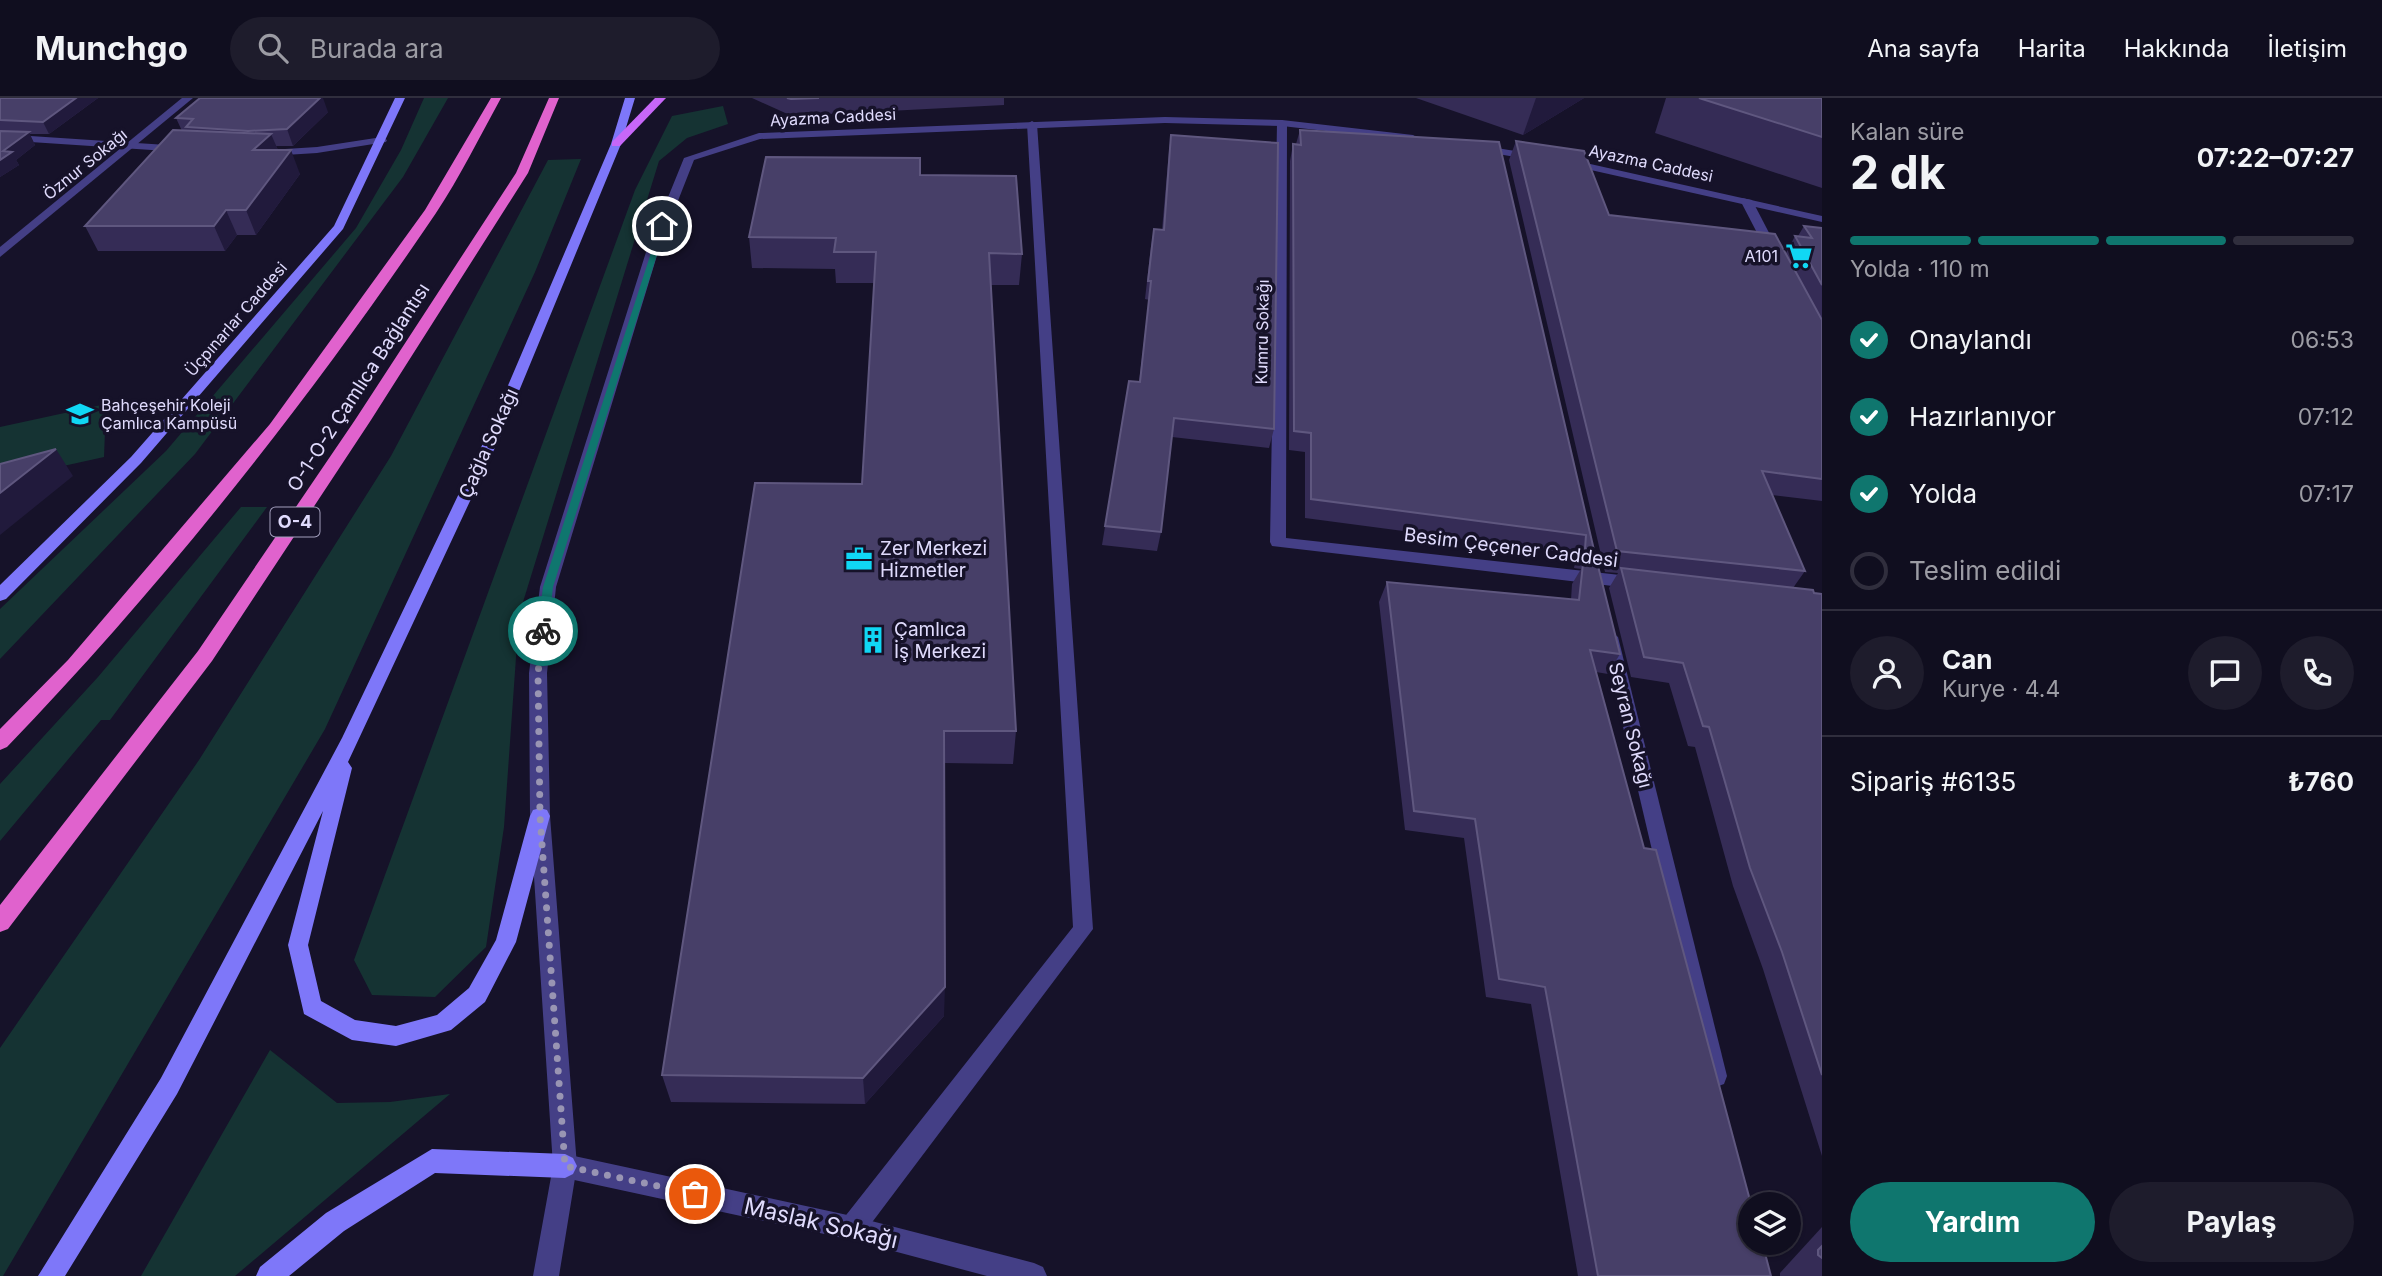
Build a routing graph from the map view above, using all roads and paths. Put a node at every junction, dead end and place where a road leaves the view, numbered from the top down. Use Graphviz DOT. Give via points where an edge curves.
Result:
graph roads {
  1 [pos="188,98"];
  2 [pos="400,98"];
  3 [pos="496,98"];
  4 [pos="554,98"];
  5 [pos="630,98"];
  6 [pos="661,98"];
  7 [pos="1282,123"];
  8 [pos="1032,124"];
  9 [pos="0,137"];
  10 [pos="1423,139"];
  11 [pos="382,140"];
  12 [pos="617,144"];
  13 [pos="1461,145"];
  14 [pos="131,146"];
  15 [pos="200,150"];
  16 [pos="255,153"];
  17 [pos="1746,200"];
  18 [pos="1822,219"];
  19 [pos="0,253"];
  20 [pos="1777,260"];
  21 [pos="1278,541"];
  22 [pos="1649,584"];
  23 [pos="0,595"];
  24 [pos="1606,619"];
  25 [pos="351,738"];
  26 [pos="0,742"];
  27 [pos="540,816"];
  28 [pos="0,922"];
  29 [pos="1720,1093"];
  30 [pos="565,1166"];
  31 [pos="852,1228"];
  32 [pos="51,1276"];
  33 [pos="269,1276"];
  34 [pos="545,1276"];
  35 [pos="1034,1276"];
  1 -- 14 [label="street, Öznur Sokağı"];
  2 -- 11 [label="main road, Üçpınarlar Caddesi"];
  3 -- 26 [label="highway, O-1-O-2 Çamlıca Bağlantısı" via="430,211 275,427 75,665"];
  4 -- 28 [label="highway, O-1-O-2 Çamlıca Bağlantısı / O-4" via="522,173 205,656"];
  5 -- 12 [label="main road, Çağla Sokağı"];
  6 -- 12 [label="main road"];
  7 -- 8 [label="street, Ayazma Caddesi"];
  7 -- 10 [label="street, Ayazma Caddesi"];
  7 -- 21 [label="street, Kumru Sokağı"];
  8 -- 27 [label="street, Ayazma Caddesi" via="759,136 689,158 653,249 548,587 538,673"];
  8 -- 31 [label="street" via="1083,929"];
  9 -- 14 [label="street"];
  11 -- 16 [label="street"];
  11 -- 23 [label="main road, Üçpınarlar Caddesi" via="340,227 136,460"];
  12 -- 25 [label="main road, Çağla Sokağı" via="492,437"];
  13 -- 17 [label="street, Ayazma Caddesi" via="1501,158 1604,168"];
  14 -- 15 [label="street"];
  14 -- 19 [label="street, Öznur Sokağı"];
  17 -- 18 [label="street, Ayazma Caddesi"];
  17 -- 20 [label="street"];
  21 -- 22 [label="street, Besim Çeçener Caddesi"];
  24 -- 29 [label="street, Seyran Sokağı"];
  25 -- 27 [label="main road" via="298,945 312,1007 352,1030 396,1036 443,1023 477,995 506,942"];
  25 -- 32 [label="main road" via="169,1086"];
  27 -- 30 [label="street"];
  30 -- 31 [label="street, Maslak Sokağı"];
  30 -- 33 [label="main road" via="432,1161 335,1222"];
  30 -- 34 [label="street"];
  31 -- 35 [label="street, Maslak Sokağı"];
}
